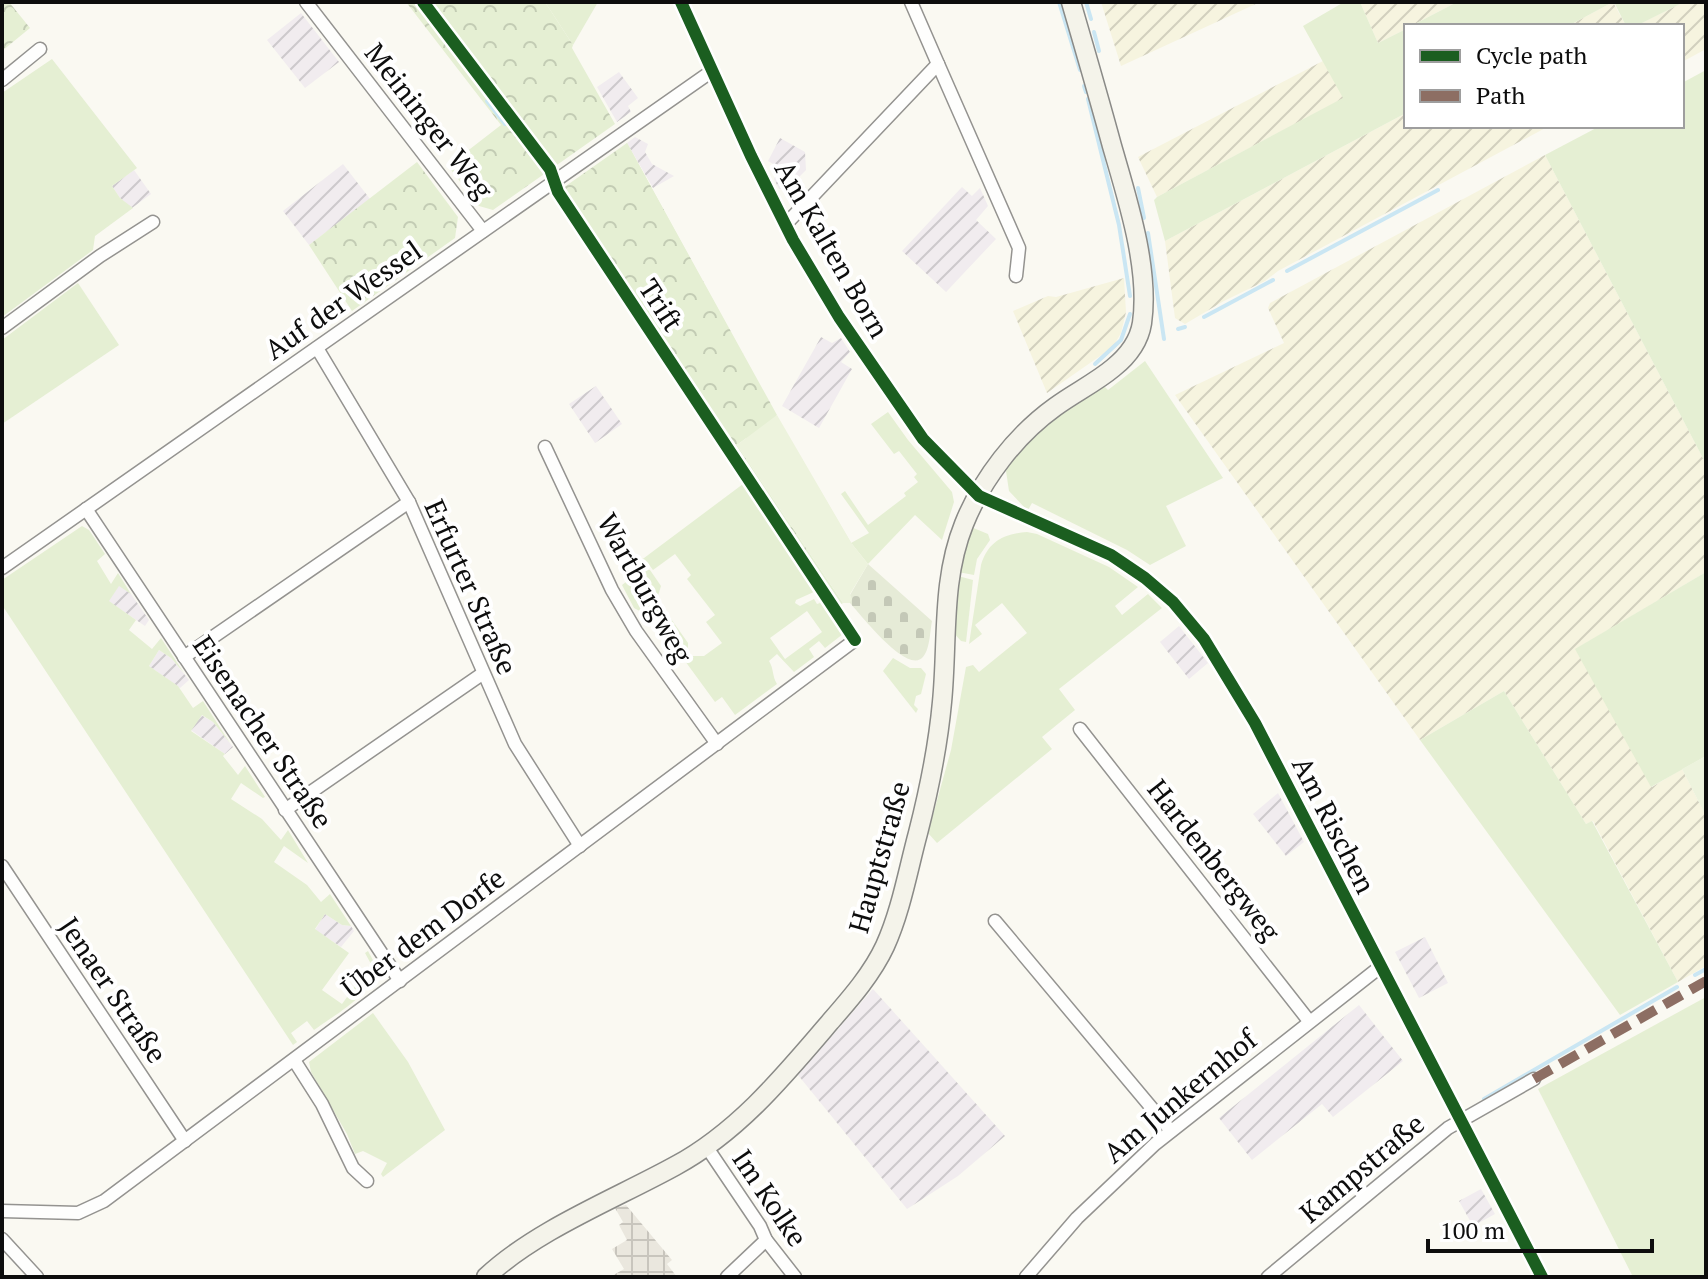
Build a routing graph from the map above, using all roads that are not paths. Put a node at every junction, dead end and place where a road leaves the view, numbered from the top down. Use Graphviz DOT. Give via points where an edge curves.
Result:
graph roads {
  1 [pos="306,2"];
  2 [pos="681,2"];
  3 [pos="911,2"];
  4 [pos="1071,2"];
  5 [pos="40,49"];
  6 [pos="938,64"];
  7 [pos="712,71"];
  8 [pos="2,80"];
  9 [pos="153,222"];
  10 [pos="785,225"];
  11 [pos="483,231"];
  12 [pos="1016,276"];
  13 [pos="2,328"];
  14 [pos="317,348"];
  15 [pos="545,447"];
  16 [pos="979,496"];
  17 [pos="409,502"];
  18 [pos="86,509"];
  19 [pos="2,568"];
  20 [pos="855,640"];
  21 [pos="184,657"];
  22 [pos="482,674"];
  23 [pos="1080,729"];
  24 [pos="717,744"];
  25 [pos="285,810"];
  26 [pos="580,846"];
  27 [pos="2,866"];
  28 [pos="995,921"];
  29 [pos="1380,967"];
  30 [pos="400,981"];
  31 [pos="1309,1021"];
  32 [pos="294,1060"];
  33 [pos="1534,1079"];
  34 [pos="1461,1121"];
  35 [pos="1171,1131"];
  36 [pos="185,1141"];
  37 [pos="706,1146"];
  38 [pos="367,1181"];
  39 [pos="2,1211"];
  40 [pos="2,1239"];
  41 [pos="766,1240"];
  42 [pos="493,1275"];
  43 [pos="37,1277"];
  44 [pos="727,1277"];
  45 [pos="795,1277"];
  46 [pos="1026,1277"];
  47 [pos="1268,1277"];
  48 [pos="1542,1277"];
  1 -- 11 [label="street, Meininger Weg"];
  2 -- 7 [label="street, Am Kalten Born"];
  3 -- 6 [label="street"];
  4 -- 16 [label="main road, Hauptstraße" via="1133,228 1144,297 1139,334 1130,353 1109,372 1020,437"];
  5 -- 8 [label="street"];
  6 -- 10 [label="street, Am Kalten Born"];
  6 -- 12 [label="street" via="1019,248"];
  7 -- 10 [label="street, Am Kalten Born"];
  7 -- 11 [label="street, Auf der Wessel"];
  9 -- 13 [label="street"];
  10 -- 16 [label="street, Am Kalten Born" via="907,418"];
  11 -- 14 [label="street, Auf der Wessel"];
  14 -- 17 [label="street, Erfurter Straße"];
  14 -- 18 [label="street, Auf der Wessel"];
  15 -- 24 [label="street, Wartburgweg" via="625,613"];
  16 -- 29 [label="street, Am Rischen" via="1111,555 1145,578 1190,621 1238,691"];
  16 -- 37 [label="main road, Hauptstraße" via="965,520 950,573 936,753 888,939 858,988 804,1053"];
  17 -- 21 [label="street"];
  17 -- 22 [label="street, Erfurter Straße"];
  18 -- 19 [label="street, Auf der Wessel"];
  18 -- 21 [label="street, Eisenacher Straße"];
  20 -- 24 [label="street, Über dem Dorfe"];
  21 -- 25 [label="street, Eisenacher Straße"];
  22 -- 25 [label="street"];
  22 -- 26 [label="street, Erfurter Straße" via="515,744"];
  23 -- 31 [label="street, Hardenbergweg"];
  24 -- 26 [label="street, Über dem Dorfe"];
  25 -- 30 [label="street, Eisenacher Straße"];
  26 -- 30 [label="street, Über dem Dorfe"];
  27 -- 36 [label="street, Jenaer Straße"];
  28 -- 35 [label="street"];
  29 -- 31 [label="street, Am Junkernhof"];
  29 -- 34 [label="street, Am Rischen"];
  30 -- 32 [label="street, Über dem Dorfe"];
  31 -- 35 [label="street, Am Junkernhof"];
  32 -- 36 [label="street, Über dem Dorfe"];
  32 -- 38 [label="street" via="353,1168"];
  33 -- 34 [label="street, Kampstraße"];
  34 -- 47 [label="street, Kampstraße"];
  34 -- 48 [label="street, Am Rischen"];
  35 -- 46 [label="street, Am Junkernhof" via="1077,1218"];
  36 -- 39 [label="street, Über dem Dorfe" via="89,1210"];
  37 -- 41 [label="street, Im Kolke"];
  37 -- 42 [label="main road, Hauptstraße" via="527,1246"];
  40 -- 43 [label="street"];
  41 -- 44 [label="street"];
  41 -- 45 [label="street, Im Kolke"];
}
